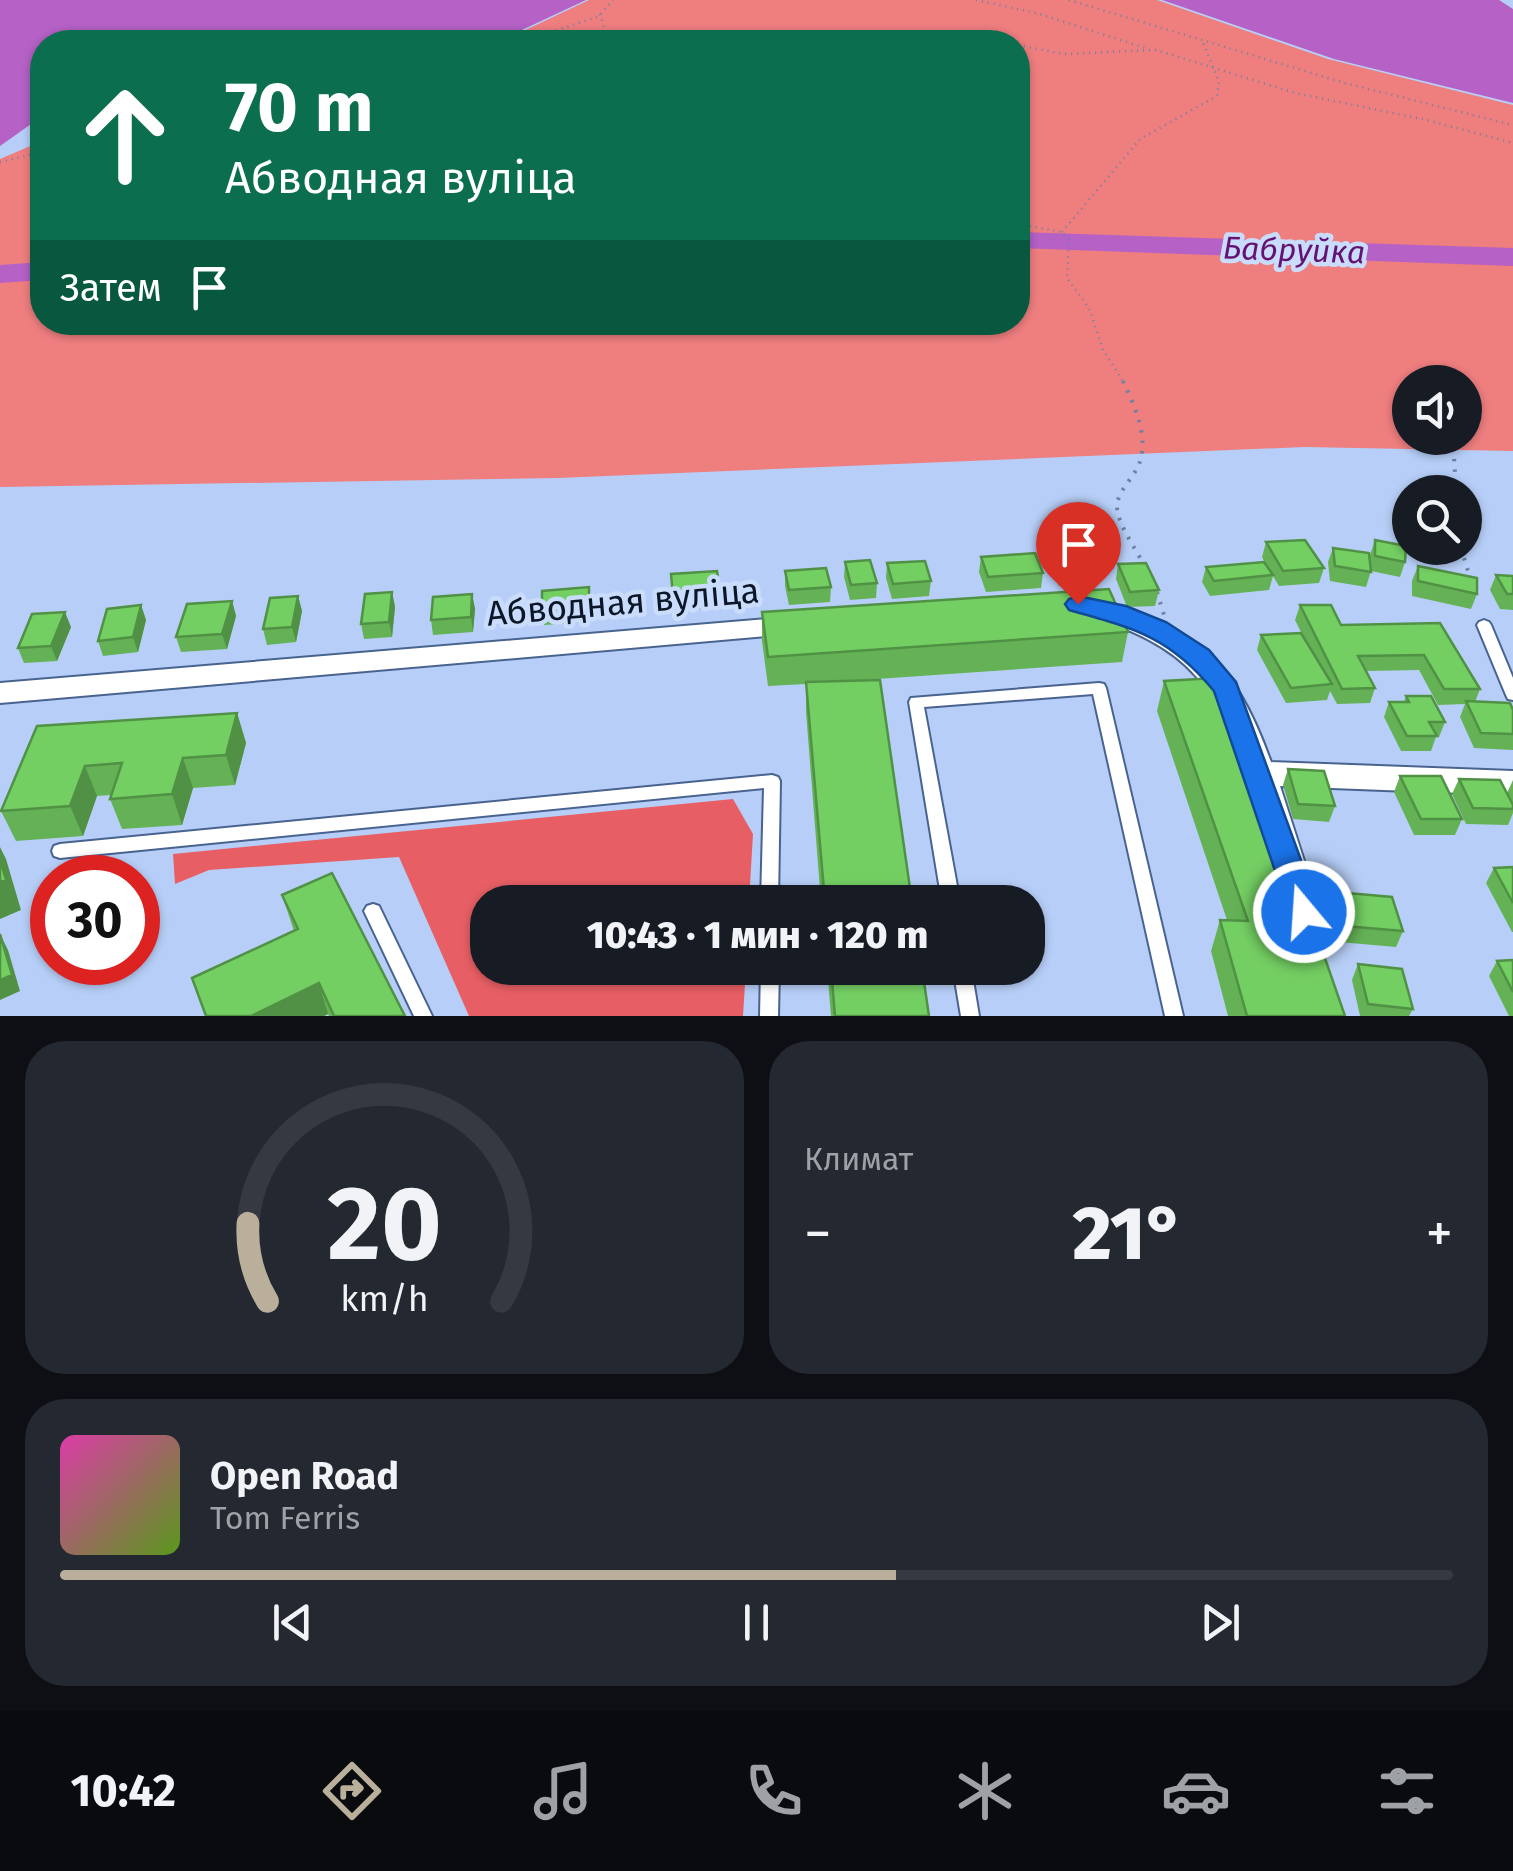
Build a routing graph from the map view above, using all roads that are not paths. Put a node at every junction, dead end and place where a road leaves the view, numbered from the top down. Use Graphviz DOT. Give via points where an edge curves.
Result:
graph roads {
  1 [pos="1064,605"];
  2 [pos="819,624"];
  3 [pos="1484,626"];
  4 [pos="0,693"];
  5 [pos="1513,695"];
  6 [pos="1258,773"];
  7 [pos="1513,783"];
  8 [pos="60,852"];
  9 [pos="770,885"];
  10 [pos="947,885"];
  11 [pos="1302,904"];
  12 [pos="373,912"];
  13 [pos="770,985"];
  14 [pos="965,985"];
  15 [pos="423,1016"];
  16 [pos="769,1016"];
  17 [pos="970,1016"];
  18 [pos="1174,1016"];
  1 -- 6 [label="street" via="1117,612 1158,628 1200,656 1226,688"];
  2 -- 4 [label="street, Абводная вуліца"];
  3 -- 5 [label="lane"];
  6 -- 7 [label="street"];
  6 -- 11 [label="street"];
  8 -- 9 [label="lane" via="772,780"];
  10 -- 18 [label="lane" via="916,702 1100,688"];
  12 -- 15 [label="lane"];
  13 -- 16 [label="lane"];
  14 -- 17 [label="lane"];
}
